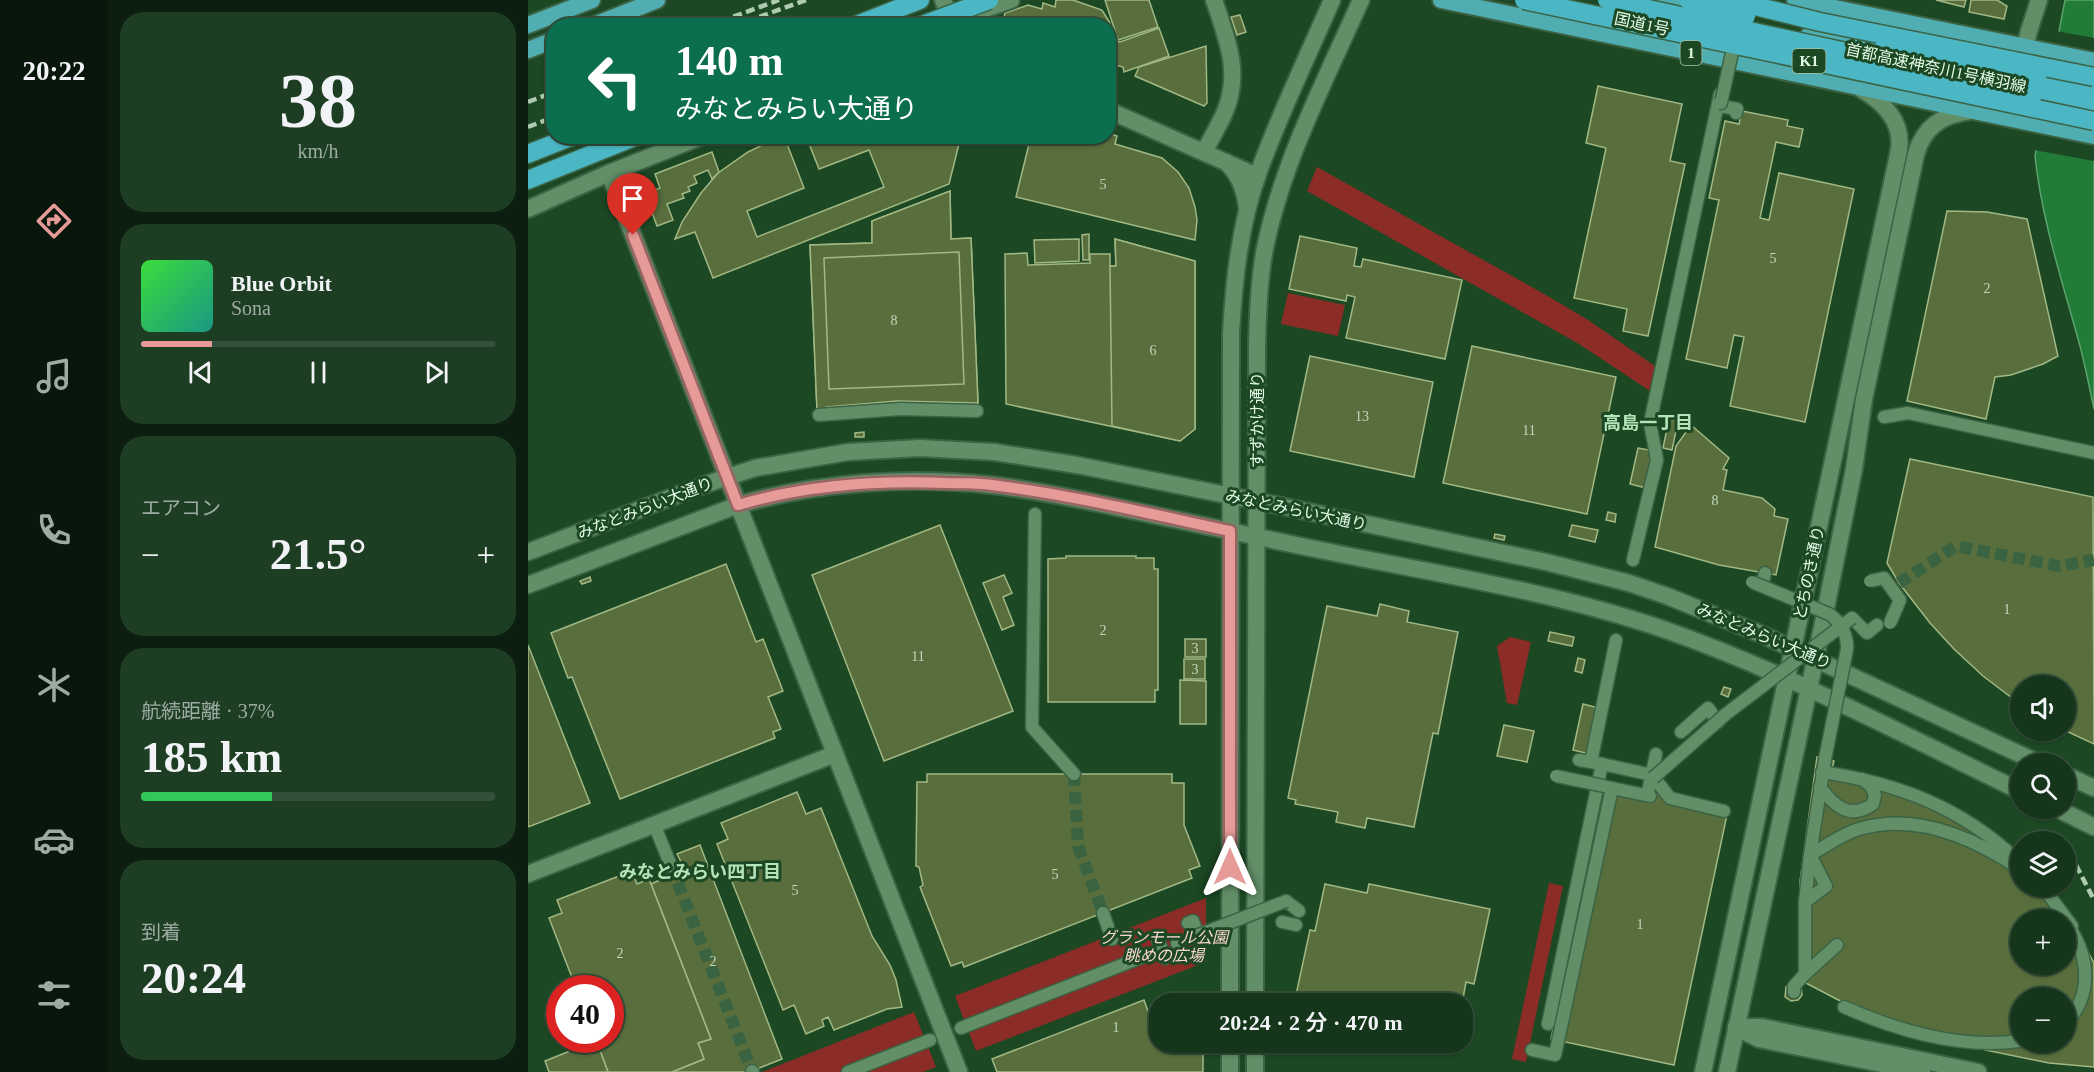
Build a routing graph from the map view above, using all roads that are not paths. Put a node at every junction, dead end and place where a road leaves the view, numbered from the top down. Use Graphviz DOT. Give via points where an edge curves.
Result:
graph roads {
  1 [pos="592,0"];
  2 [pos="657,0"];
  3 [pos="920,0"];
  4 [pos="943,0"];
  5 [pos="989,0"];
  6 [pos="1011,0"];
  7 [pos="1214,0"];
  8 [pos="1332,0"];
  9 [pos="1361,0"];
  10 [pos="1441,0"];
  11 [pos="1524,0"];
  12 [pos="1562,0"];
  13 [pos="1607,0"];
  14 [pos="1650,0"];
  15 [pos="1688,0"];
  16 [pos="1731,0"];
  17 [pos="1743,0"];
  18 [pos="1795,0"];
  19 [pos="2039,0"];
  20 [pos="612,18"];
  21 [pos="874,18"];
  22 [pos="941,18"];
  23 [pos="950,18"];
  24 [pos="960,18"];
  25 [pos="528,25"];
  26 [pos="1969,36"];
  27 [pos="546,43"];
  28 [pos="2025,47"];
  29 [pos="528,50"];
  30 [pos="2094,61"];
  31 [pos="2094,77"];
  32 [pos="1721,87"];
  33 [pos="1861,89"];
  34 [pos="2094,92"];
  35 [pos="1941,105"];
  36 [pos="2094,105"];
  37 [pos="1971,111"];
  38 [pos="1736,113"];
  39 [pos="1116,114"];
  40 [pos="2094,121"];
  41 [pos="2094,136"];
  42 [pos="553,144"];
  43 [pos="617,144"];
  44 [pos="683,144"];
  45 [pos="1204,152"];
  46 [pos="1907,152"];
  47 [pos="528,154"];
  48 [pos="1225,161"];
  49 [pos="609,173"];
  50 [pos="1257,176"];
  51 [pos="528,180"];
  52 [pos="528,209"];
  53 [pos="1247,212"];
  54 [pos="978,411"];
  55 [pos="819,415"];
  56 [pos="1884,417"];
  57 [pos="2094,453"];
  58 [pos="727,476"];
  59 [pos="1231,497"];
  60 [pos="1256,502"];
  61 [pos="738,505"];
  62 [pos="1035,514"];
  63 [pos="1230,531"];
  64 [pos="1256,537"];
  65 [pos="528,552"];
  66 [pos="1633,560"];
  67 [pos="1760,580"];
  68 [pos="1870,581"];
  69 [pos="528,585"];
  70 [pos="1890,623"];
  71 [pos="1877,625"];
  72 [pos="1840,626"];
  73 [pos="1616,640"];
  74 [pos="1793,648"];
  75 [pos="1815,658"];
  76 [pos="1786,680"];
  77 [pos="1808,690"];
  78 [pos="1722,718"];
  79 [pos="1681,732"];
  80 [pos="2018,753"];
  81 [pos="835,754"];
  82 [pos="1656,754"];
  83 [pos="1591,762"];
  84 [pos="1822,772"];
  85 [pos="1074,774"];
  86 [pos="1652,775"];
  87 [pos="1556,776"];
  88 [pos="1861,778"];
  89 [pos="2076,780"];
  90 [pos="2010,786"];
  91 [pos="1608,787"];
  92 [pos="1820,787"];
  93 [pos="2094,788"];
  94 [pos="1649,795"];
  95 [pos="1724,811"];
  96 [pos="2076,818"];
  97 [pos="654,824"];
  98 [pos="2094,827"];
  99 [pos="2010,854"];
  100 [pos="1810,855"];
  101 [pos="2010,863"];
  102 [pos="671,866"];
  103 [pos="528,873"];
  104 [pos="2049,897"];
  105 [pos="1805,902"];
  106 [pos="1299,911"];
  107 [pos="1103,913"];
  108 [pos="1282,922"];
  109 [pos="1188,923"];
  110 [pos="1296,925"];
  111 [pos="1112,939"];
  112 [pos="2076,939"];
  113 [pos="1837,945"];
  114 [pos="1171,946"];
  115 [pos="2094,968"];
  116 [pos="1804,974"];
  117 [pos="1230,993"];
  118 [pos="1255,993"];
  119 [pos="1794,993"];
  120 [pos="1844,1007"];
  121 [pos="2076,1011"];
  122 [pos="1548,1024"];
  123 [pos="961,1028"];
  124 [pos="1736,1028"];
  125 [pos="930,1040"];
  126 [pos="2010,1041"];
  127 [pos="1539,1050"];
  128 [pos="1230,1053"];
  129 [pos="1255,1053"];
  130 [pos="848,1072"];
  131 [pos="959,1072"];
  132 [pos="1230,1072"];
  133 [pos="1255,1072"];
  134 [pos="1703,1072"];
  135 [pos="1727,1072"];
  136 [pos="1922,1072"];
  137 [pos="1978,1072"];
  1 -- 25 [label="highway"];
  2 -- 20 [label="highway"];
  3 -- 21 [label="highway"];
  4 -- 23 [label="street"];
  5 -- 22 [label="highway, bridge"];
  6 -- 24 [label="street"];
  7 -- 45 [label="street" via="1232,57 1232,81 1224,114"];
  8 -- 50 [label="street, すずかけ通り"];
  9 -- 60 [label="street, すずかけ通り" via="1293,154 1265,250 1257,334"];
  10 -- 33 [label="highway, 国道1号 / 1"];
  11 -- 40 [label="highway, 首都高速神奈川1号横羽線 / K1, bridge"];
  12 -- 35 [label="highway, 国道1号 / 1" via="1828,59"];
  13 -- 36 [label="highway, bridge"];
  14 -- 26 [label="highway, 国道1号" via="1852,42"];
  15 -- 34 [label="highway, bridge" via="1774,23"];
  16 -- 31 [label="highway, 首都高速神奈川1号横羽線, bridge" via="1820,22"];
  17 -- 38 [label="street, bridge" via="1720,103 1737,109"];
  18 -- 26 [label="highway, 国道1号"];
  19 -- 28 [label="street"];
  26 -- 28 [label="highway, 国道1号"];
  27 -- 29 [label="highway"];
  28 -- 30 [label="highway, 国道1号"];
  32 -- 66 [label="street" via="1650,423 1657,460"];
  33 -- 35 [label="highway, 国道1号 / 1"];
  33 -- 46 [label="street, とちのき通り" via="1894,118"];
  35 -- 37 [label="highway, 国道1号 / 1"];
  37 -- 41 [label="highway, 国道1号 / 1"];
  37 -- 46 [label="street, とちのき通り" via="1937,121"];
  39 -- 45 [label="street"];
  42 -- 47 [label="highway"];
  43 -- 51 [label="highway"];
  44 -- 49 [label="street"];
  45 -- 48 [label="street"];
  46 -- 74 [label="street, とちのき通り"];
  46 -- 75 [label="street, とちのき通り" via="1854,469"];
  48 -- 50 [label="street"];
  48 -- 53 [label="street" via="1241,183"];
  49 -- 52 [label="street"];
  49 -- 58 [label="street"];
  50 -- 53 [label="street, すずかけ通り"];
  53 -- 59 [label="street, すずかけ通り" via="1232,303"];
  54 -- 55 [label="street" via="900,405"];
  56 -- 57 [label="street" via="1908,412"];
  58 -- 59 [label="street, みなとみらい大通り" via="840,453 920,448 994,452 1077,465"];
  58 -- 61 [label="street"];
  58 -- 65 [label="street, みなとみらい大通り"];
  59 -- 60 [label="street, みなとみらい大通り"];
  59 -- 63 [label="street, すずかけ通り"];
  60 -- 64 [label="street, すずかけ通り"];
  60 -- 74 [label="street, みなとみらい大通り" via="1629,583"];
  61 -- 63 [label="street, みなとみらい大通り" via="798,490 852,484 990,484"];
  61 -- 69 [label="street, みなとみらい大通り"];
  61 -- 81 [label="street"];
  62 -- 85 [label="street" via="1032,727"];
  63 -- 64 [label="street, みなとみらい大通り"];
  63 -- 117 [label="street"];
  64 -- 76 [label="street, みなとみらい大通り" via="1622,616 1716,649"];
  64 -- 118 [label="street, すずかけ通り"];
  67 -- 72 [label="street, bridge" via="1829,614"];
  68 -- 70 [label="street, bridge" via="1884,578 1895,586 1900,600"];
  71 -- 72 [label="street, bridge" via="1867,633 1852,618"];
  72 -- 78 [label="street, bridge"];
  72 -- 84 [label="street, bridge" via="1846,635 1847,650"];
  73 -- 83 [label="street"];
  74 -- 75 [label="street, みなとみらい大通り"];
  74 -- 76 [label="street, とちのき通り"];
  75 -- 77 [label="street, とちのき通り"];
  75 -- 80 [label="street, みなとみらい大通り"];
  76 -- 77 [label="street, みなとみらい大通り"];
  76 -- 134 [label="street, とちのき通り"];
  77 -- 90 [label="street, みなとみらい大通り"];
  77 -- 124 [label="street"];
  78 -- 79 [label="street" via="1708,708 1694,716"];
  78 -- 94 [label="street, bridge" via="1653,778"];
  81 -- 97 [label="street"];
  81 -- 131 [label="street"];
  82 -- 86 [label="street"];
  83 -- 86 [label="street"];
  83 -- 122 [label="street"];
  84 -- 88 [label="street" via="1839,769"];
  84 -- 92 [label="street"];
  86 -- 94 [label="street"];
  86 -- 95 [label="street" via="1670,798"];
  87 -- 91 [label="street, bridge"];
  88 -- 92 [label="street" via="1875,795 1874,804 1858,812 1840,808"];
  88 -- 99 [label="street" via="1904,790 1940,807 1983,832"];
  89 -- 93 [label="street"];
  91 -- 94 [label="street"];
  91 -- 127 [label="street" via="1555,1055"];
  92 -- 100 [label="street"];
  96 -- 98 [label="street"];
  97 -- 102 [label="street"];
  97 -- 103 [label="street"];
  100 -- 101 [label="street" via="1858,829 1916,825 1968,838"];
  100 -- 105 [label="street"];
  100 -- 105 [label="street" via="1826,886"];
  104 -- 115 [label="street" via="2067,919"];
  105 -- 116 [label="street"];
  106 -- 114 [label="street, bridge" via="1286,900"];
  107 -- 111 [label="street"];
  108 -- 110 [label="street"];
  109 -- 114 [label="street" via="1193,921"];
  112 -- 121 [label="street" via="2085,954 2089,976 2085,998"];
  113 -- 116 [label="street"];
  114 -- 123 [label="street"];
  116 -- 119 [label="street" via="1794,986"];
  120 -- 126 [label="street" via="1931,1036 1978,1043"];
  124 -- 135 [label="street"];
  124 -- 136 [label="street" via="1759,1039"];
  124 -- 137 [label="street" via="1762,1026"];
  125 -- 130 [label="street"];
  128 -- 132 [label="street"];
  129 -- 133 [label="street"];
}
